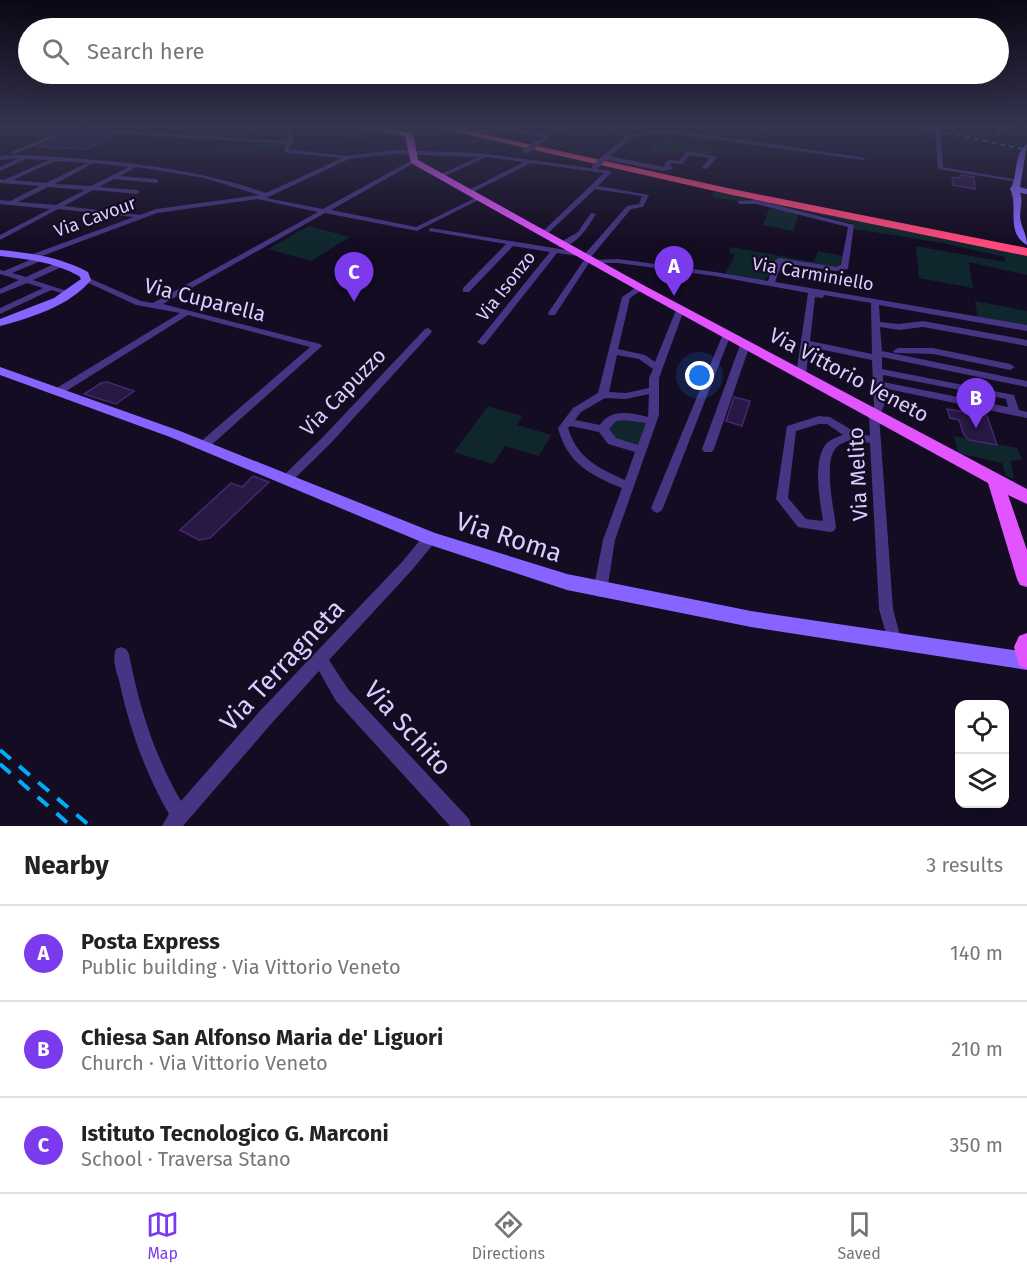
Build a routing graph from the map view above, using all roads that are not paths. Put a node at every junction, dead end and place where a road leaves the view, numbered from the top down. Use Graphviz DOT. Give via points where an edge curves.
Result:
graph roads {
  1 [pos="40,166"];
  2 [pos="86,166"];
  3 [pos="128,166"];
  4 [pos="134,166"];
  5 [pos="330,166"];
  6 [pos="399,166"];
  7 [pos="426,166"];
  8 [pos="465,166"];
  9 [pos="524,166"];
  10 [pos="568,166"];
  11 [pos="596,166"];
  12 [pos="611,166"];
  13 [pos="627,166"];
  14 [pos="646,166"];
  15 [pos="667,166"];
  16 [pos="707,166"];
  17 [pos="940,166"];
  18 [pos="1018,166"];
  19 [pos="594,168"];
  20 [pos="705,168"];
  21 [pos="441,176"];
  22 [pos="113,177"];
  23 [pos="156,181"];
  24 [pos="2,182"];
  25 [pos="46,185"];
  26 [pos="595,187"];
  27 [pos="92,189"];
  28 [pos="1022,190"];
  29 [pos="137,192"];
  30 [pos="474,195"];
  31 [pos="265,196"];
  32 [pos="256,197"];
  33 [pos="0,202"];
  34 [pos="740,202"];
  35 [pos="10,203"];
  36 [pos="57,207"];
  37 [pos="0,208"];
  38 [pos="323,211"];
  39 [pos="593,214"];
  40 [pos="141,216"];
  41 [pos="431,230"];
  42 [pos="544,235"];
  43 [pos="0,238"];
  44 [pos="511,243"];
  45 [pos="559,248"];
  46 [pos="1024,248"];
  47 [pos="0,253"];
  48 [pos="36,257"];
  49 [pos="586,258"];
  50 [pos="61,264"];
  51 [pos="2,273"];
  52 [pos="28,279"];
  53 [pos="86,280"];
  54 [pos="771,283"];
  55 [pos="51,287"];
  56 [pos="641,288"];
  57 [pos="466,290"];
  58 [pos="0,292"];
  59 [pos="69,293"];
  60 [pos="875,302"];
  61 [pos="155,305"];
  62 [pos="2,308"];
  63 [pos="680,310"];
  64 [pos="186,313"];
  65 [pos="552,314"];
  66 [pos="25,315"];
  67 [pos="0,323"];
  68 [pos="876,324"];
  69 [pos="1025,328"];
  70 [pos="428,331"];
  71 [pos="727,334"];
  72 [pos="1027,337"];
  73 [pos="482,342"];
  74 [pos="806,343"];
  75 [pos="1027,343"];
  76 [pos="745,345"];
  77 [pos="612,351"];
  78 [pos="875,354"];
  79 [pos="1010,367"];
  80 [pos="658,368"];
  81 [pos="0,371"];
  82 [pos="878,371"];
  83 [pos="801,375"];
  84 [pos="878,384"];
  85 [pos="1027,384"];
  86 [pos="654,390"];
  87 [pos="59,391"];
  88 [pos="603,395"];
  89 [pos="1014,412"];
  90 [pos="874,415"];
  91 [pos="1027,415"];
  92 [pos="652,421"];
  93 [pos="567,422"];
  94 [pos="603,429"];
  95 [pos="852,435"];
  96 [pos="876,441"];
  97 [pos="203,446"];
  98 [pos="708,449"];
  99 [pos="641,450"];
  100 [pos="286,480"];
  101 [pos="995,480"];
  102 [pos="628,486"];
  103 [pos="1027,496"];
  104 [pos="657,508"];
  105 [pos="430,538"];
  106 [pos="1027,579"];
  107 [pos="600,591"];
  108 [pos="895,643"];
  109 [pos="1027,643"];
  110 [pos="121,654"];
  111 [pos="321,660"];
  112 [pos="1027,660"];
  113 [pos="175,821"];
  114 [pos="462,826"];
  1 -- 24 [label="street"];
  2 -- 25 [label="street"];
  3 -- 4 [label="street"];
  4 -- 22 [label="street"];
  4 -- 31 [label="street" via="180,171"];
  5 -- 31 [label="street, Via Cavour"];
  6 -- 38 [label="street"];
  7 -- 21 [label="main road, Via Vittorio Veneto"];
  8 -- 21 [label="street"];
  9 -- 30 [label="street"];
  10 -- 19 [label="street, Via Cavour"];
  11 -- 19 [label="street, bridge"];
  12 -- 46 [label="highway" via="743,195"];
  13 -- 46 [label="highway"];
  14 -- 15 [label="street" via="670,168"];
  16 -- 20 [label="street"];
  17 -- 28 [label="street"];
  18 -- 28 [label="street"];
  19 -- 26 [label="street" via="610,173"];
  21 -- 30 [label="main road, Via Vittorio Veneto"];
  22 -- 23 [label="street"];
  22 -- 27 [label="street"];
  24 -- 25 [label="street"];
  25 -- 27 [label="street"];
  25 -- 35 [label="street"];
  26 -- 42 [label="street"];
  26 -- 49 [label="street" via="646,195 641,206 630,207"];
  27 -- 29 [label="street"];
  27 -- 36 [label="street"];
  28 -- 46 [label="street" via="1016,221"];
  30 -- 38 [label="street" via="417,229"];
  30 -- 42 [label="main road, Via Vittorio Veneto"];
  31 -- 32 [label="street, Via Cavour"];
  32 -- 38 [label="street"];
  32 -- 40 [label="street, Via Cavour" via="175,207"];
  33 -- 35 [label="street"];
  34 -- 54 [label="street" via="756,202 852,225 845,267 779,260"];
  35 -- 36 [label="street"];
  35 -- 37 [label="street"];
  36 -- 40 [label="street"];
  36 -- 43 [label="street"];
  38 -- 61 [label="street"];
  39 -- 45 [label="street, Via Isonzo" via="580,232"];
  40 -- 48 [label="street, Via Cavour"];
  41 -- 44 [label="street"];
  42 -- 45 [label="main road, Via Vittorio Veneto"];
  44 -- 45 [label="street"];
  44 -- 57 [label="street"];
  45 -- 49 [label="main road, Via Vittorio Veneto"];
  45 -- 73 [label="street, Via Isonzo"];
  47 -- 48 [label="street"];
  48 -- 50 [label="street"];
  48 -- 51 [label="street, Via Cavour"];
  49 -- 54 [label="street, Via Carminiello"];
  49 -- 56 [label="main road, Via Vittorio Veneto"];
  49 -- 65 [label="street"];
  50 -- 52 [label="street"];
  50 -- 53 [label="street" via="84,274"];
  51 -- 52 [label="street"];
  52 -- 55 [label="street"];
  52 -- 58 [label="street"];
  53 -- 59 [label="street"];
  53 -- 61 [label="street, Via Cuparella" via="139,303"];
  54 -- 60 [label="street, Via Carminiello"];
  55 -- 59 [label="street"];
  55 -- 62 [label="street"];
  56 -- 63 [label="main road, Via Vittorio Veneto"];
  56 -- 77 [label="street" via="626,297"];
  59 -- 66 [label="street"];
  60 -- 68 [label="street, Via Melito"];
  60 -- 69 [label="street, Via Carminiello"];
  61 -- 64 [label="street, Via Cuparella"];
  62 -- 66 [label="street"];
  63 -- 71 [label="main road, Via Vittorio Veneto"];
  63 -- 80 [label="street"];
  64 -- 87 [label="street"];
  64 -- 97 [label="street, Via Cuparella" via="317,346"];
  66 -- 67 [label="street"];
  68 -- 75 [label="street" via="923,324"];
  68 -- 78 [label="street, Via Melito"];
  69 -- 72 [label="street"];
  70 -- 100 [label="street, Via Capuzzo"];
  71 -- 76 [label="main road, Via Vittorio Veneto"];
  71 -- 104 [label="street"];
  74 -- 78 [label="street"];
  74 -- 78 [label="street" via="812,294 868,305"];
  74 -- 83 [label="street"];
  76 -- 83 [label="main road, Via Vittorio Veneto"];
  76 -- 98 [label="street, Via Vittorio Veneto"];
  77 -- 80 [label="street" via="642,357"];
  77 -- 88 [label="street"];
  78 -- 79 [label="street" via="933,351"];
  78 -- 82 [label="street, Via Melito"];
  78 -- 85 [label="street"];
  80 -- 86 [label="street"];
  81 -- 87 [label="street, Via Roma"];
  82 -- 84 [label="street, Via Melito"];
  82 -- 89 [label="street" via="1010,397"];
  83 -- 90 [label="main road, Via Vittorio Veneto"];
  84 -- 89 [label="street"];
  84 -- 90 [label="street, Via Melito" via="879,406"];
  86 -- 88 [label="street" via="626,396"];
  86 -- 92 [label="street" via="656,406"];
  87 -- 97 [label="street, Via Roma"];
  88 -- 93 [label="street" via="577,410"];
  89 -- 91 [label="street"];
  90 -- 96 [label="street, Via Melito"];
  90 -- 101 [label="main road, Via Vittorio Veneto"];
  92 -- 94 [label="street" via="618,416"];
  92 -- 99 [label="street"];
  93 -- 94 [label="street"];
  93 -- 102 [label="street" via="563,428 572,452 598,473"];
  94 -- 99 [label="street" via="612,441"];
  95 -- 95 [label="street" via="830,421 819,420 791,429 782,499 802,523 830,528 825,488 827,455 831,446"];
  95 -- 96 [label="street"];
  96 -- 108 [label="street, Via Melito" via="886,609"];
  97 -- 100 [label="street, Via Roma"];
  99 -- 102 [label="street"];
  100 -- 105 [label="street, Via Roma"];
  101 -- 103 [label="main road, Via Vittorio Veneto"];
  101 -- 106 [label="main road"];
  102 -- 107 [label="street" via="609,540"];
  105 -- 107 [label="street, Via Roma"];
  105 -- 111 [label="street, Via Terragneta"];
  107 -- 108 [label="street, Via Roma"];
  108 -- 112 [label="street, Via Roma"];
  109 -- 112 [label="main road"];
  110 -- 113 [label="street" via="145,746"];
  111 -- 113 [label="street, Via Terragneta"];
  111 -- 114 [label="street, Via Schito" via="342,695"];
}
